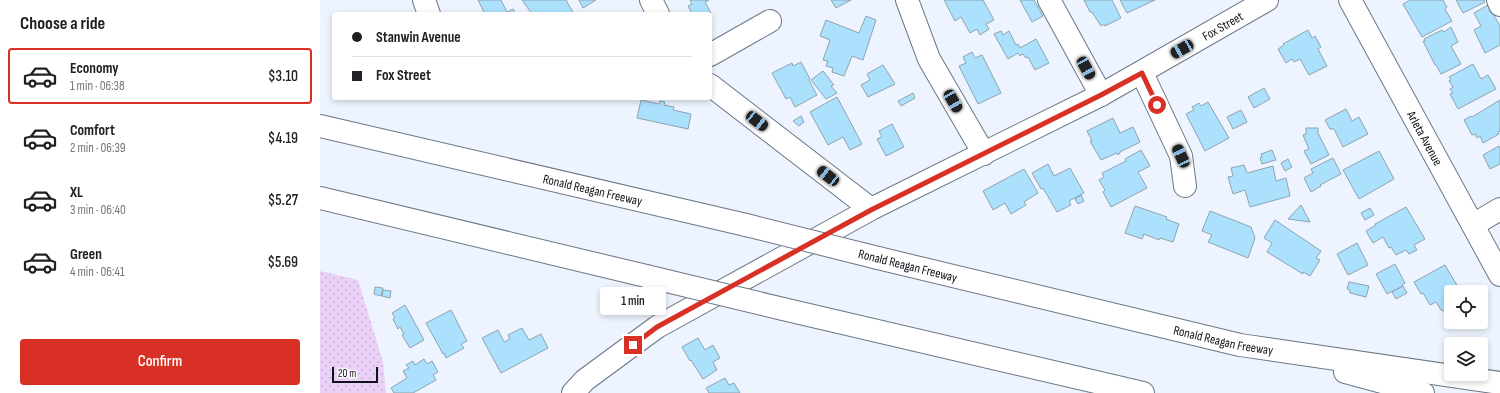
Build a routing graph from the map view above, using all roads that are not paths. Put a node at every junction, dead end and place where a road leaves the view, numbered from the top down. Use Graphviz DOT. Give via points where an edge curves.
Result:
graph roads {
  1 [pos="424,0"];
  2 [pos="651,0"];
  3 [pos="907,0"];
  4 [pos="1049,0"];
  5 [pos="1267,0"];
  6 [pos="1350,0"];
  7 [pos="1498,0"];
  8 [pos="1500,4"];
  9 [pos="428,12"];
  10 [pos="657,12"];
  11 [pos="770,21"];
  12 [pos="712,54"];
  13 [pos="1142,73"];
  14 [pos="712,87"];
  15 [pos="1101,95"];
  16 [pos="320,126"];
  17 [pos="984,154"];
  18 [pos="1185,186"];
  19 [pos="320,198"];
  20 [pos="1500,209"];
  21 [pos="871,210"];
  22 [pos="1473,225"];
  23 [pos="1500,275"];
  24 [pos="1240,345"];
  25 [pos="1500,383"];
  26 [pos="573,393"];
  27 [pos="1143,393"];
  28 [pos="1423,393"];
  1 -- 9 [label="main road"];
  2 -- 10 [label="main road"];
  3 -- 17 [label="main road" via="929,59"];
  4 -- 15 [label="main road"];
  5 -- 13 [label="main road, Fox Street"];
  6 -- 22 [label="main road, Arleta Avenue"];
  7 -- 8 [label="main road"];
  11 -- 12 [label="main road"];
  13 -- 15 [label="main road, Fox Street"];
  13 -- 18 [label="main road" via="1181,156"];
  14 -- 21 [label="main road"];
  15 -- 17 [label="main road, Fox Street"];
  16 -- 24 [label="main road, Ronald Reagan Freeway, bridge" via="746,225"];
  17 -- 21 [label="main road, Fox Street"];
  19 -- 27 [label="main road, bridge"];
  20 -- 22 [label="main road"];
  21 -- 26 [label="main road, Fox Street" via="657,327 585,380"];
  22 -- 23 [label="main road, Arleta Avenue"];
  24 -- 25 [label="main road, Ronald Reagan Freeway"];
  24 -- 28 [label="main road"];
}
